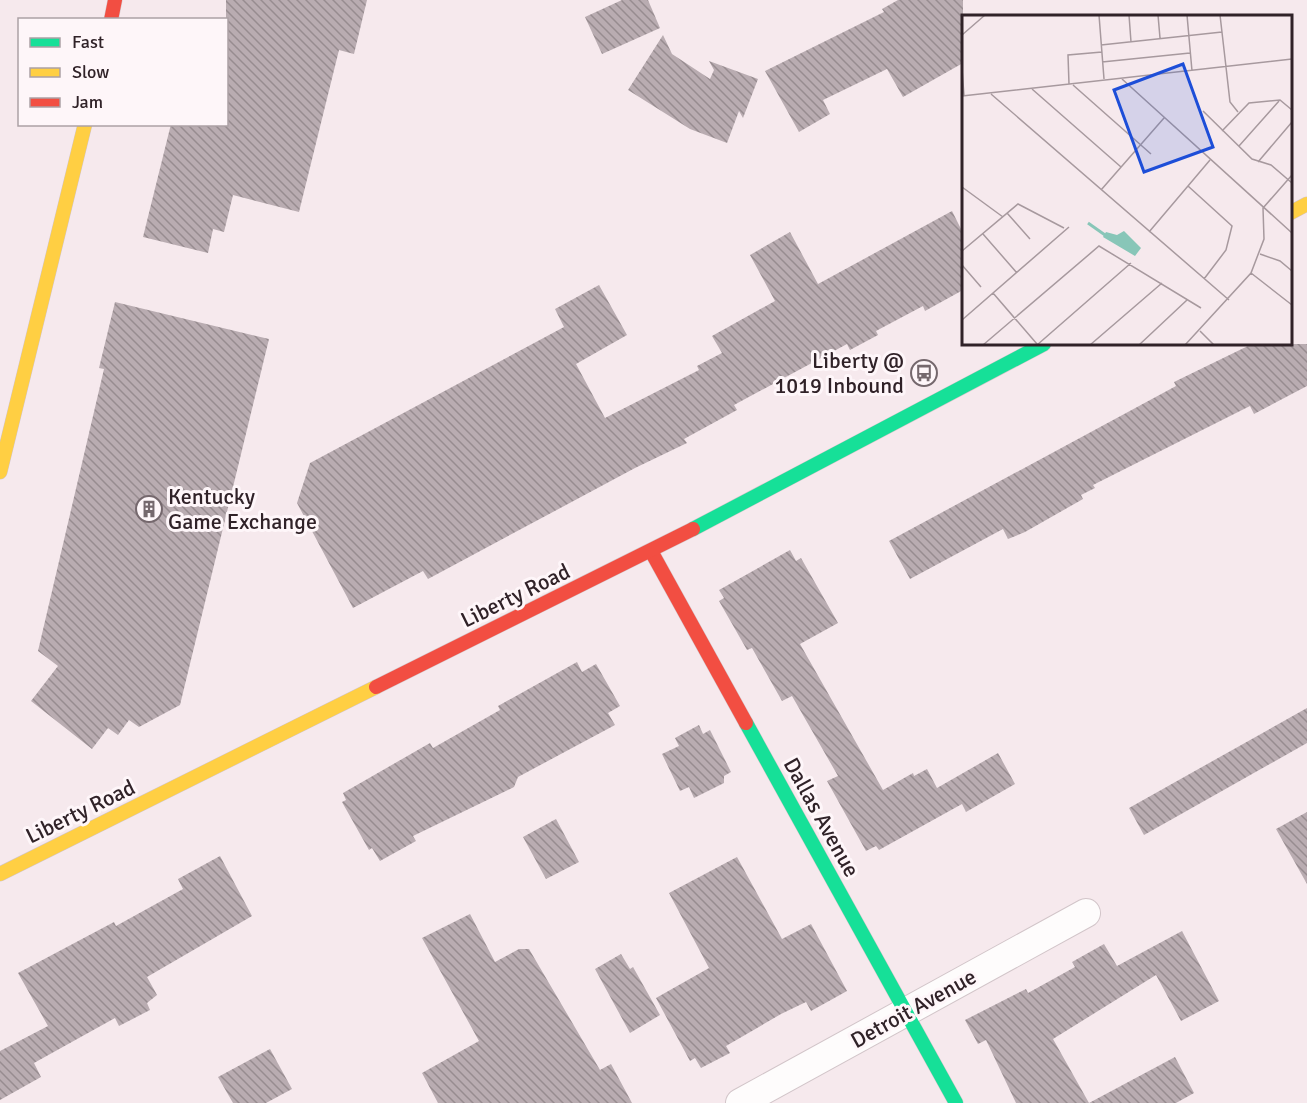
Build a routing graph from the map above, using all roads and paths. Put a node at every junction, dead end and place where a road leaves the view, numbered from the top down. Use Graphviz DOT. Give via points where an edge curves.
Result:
graph roads {
  1 [pos="116,0"];
  2 [pos="112,18"];
  3 [pos="85,126"];
  4 [pos="1307,204"];
  5 [pos="1292,212"];
  6 [pos="1042,345"];
  7 [pos="0,472"];
  8 [pos="651,551"];
  9 [pos="0,874"];
  10 [pos="1086,913"];
  11 [pos="906,1012"];
  12 [pos="740,1103"];
  13 [pos="956,1103"];
  1 -- 2 [label="main road"];
  3 -- 7 [label="main road"];
  4 -- 5 [label="main road"];
  6 -- 8 [label="main road, Liberty Road"];
  8 -- 9 [label="main road, Liberty Road"];
  8 -- 11 [label="main road, Dallas Avenue"];
  10 -- 11 [label="street, Detroit Avenue"];
  11 -- 12 [label="street, Detroit Avenue"];
  11 -- 13 [label="main road, Dallas Avenue"];
}
